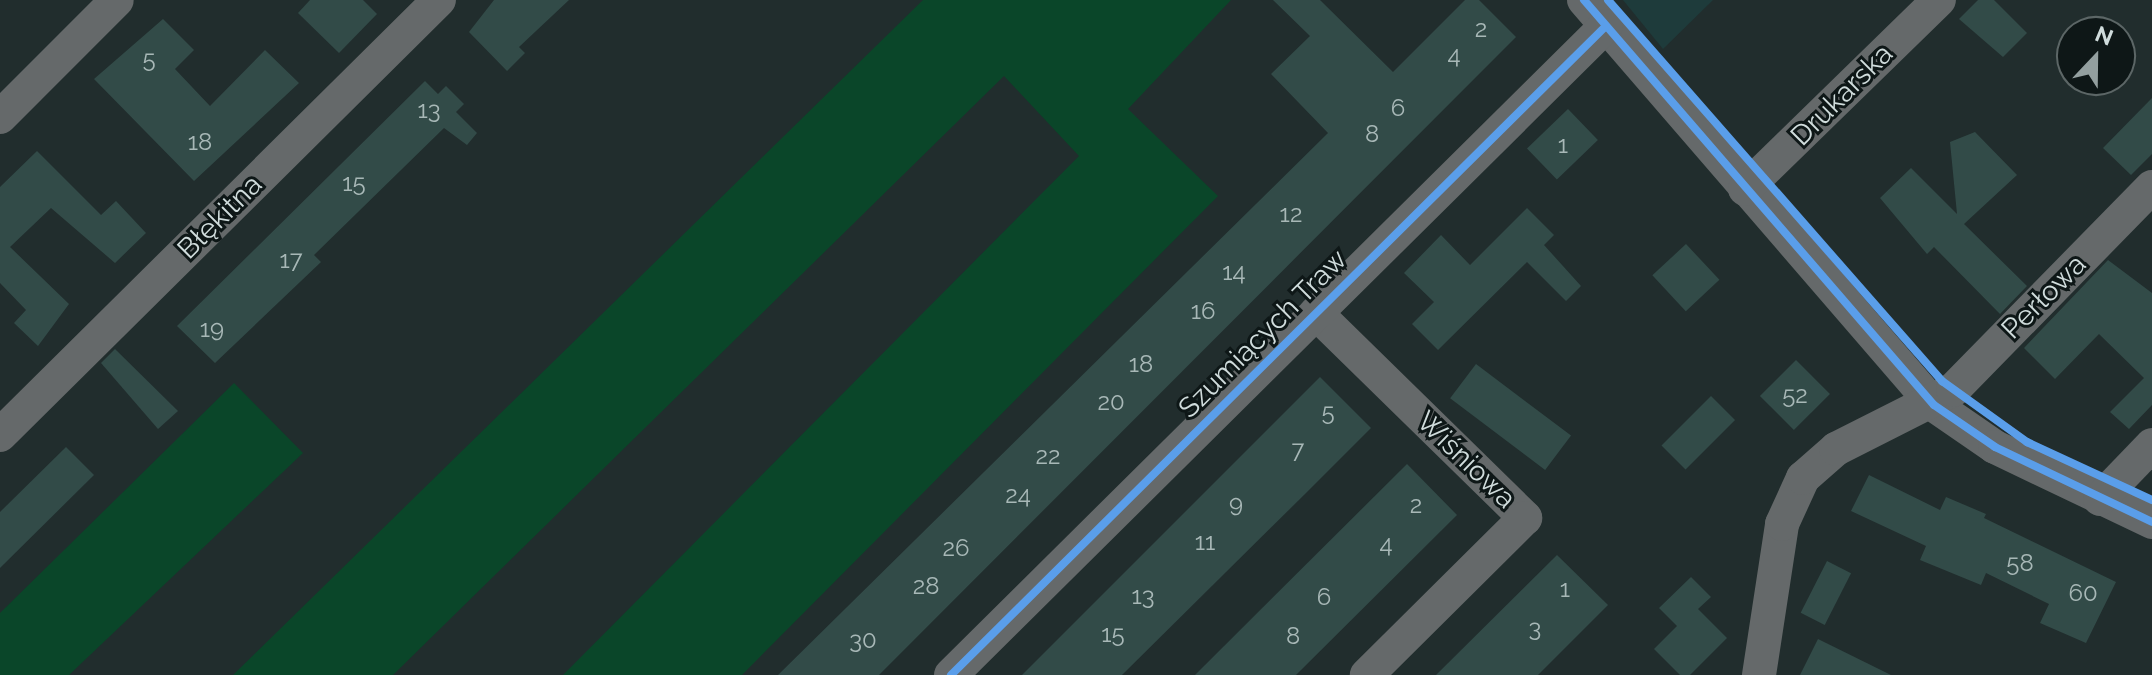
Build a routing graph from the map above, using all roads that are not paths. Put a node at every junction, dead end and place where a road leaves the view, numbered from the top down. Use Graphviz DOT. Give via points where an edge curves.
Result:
graph roads {
  1 [pos="117,0"];
  2 [pos="439,0"];
  3 [pos="1939,0"];
  4 [pos="1595,13"];
  5 [pos="0,117"];
  6 [pos="2152,187"];
  7 [pos="1745,189"];
  8 [pos="1316,313"];
  9 [pos="1934,405"];
  10 [pos="0,435"];
  11 [pos="2152,445"];
  12 [pos="2100,499"];
  13 [pos="2152,522"];
  14 [pos="951,675"];
  15 [pos="1367,675"];
  16 [pos="1759,675"];
  1 -- 5 [label="street"];
  2 -- 10 [label="street, Błękitna"];
  3 -- 7 [label="street, Drukarska"];
  4 -- 7 [label="street"];
  4 -- 8 [label="street, Szumiących Traw"];
  6 -- 9 [label="street, Perłowa"];
  7 -- 9 [label="street"];
  8 -- 14 [label="street, Szumiących Traw"];
  8 -- 15 [label="street, Wiśniowa" via="1525,518"];
  9 -- 12 [label="street" via="1995,447"];
  9 -- 16 [label="street" via="1836,449 1803,478 1782,524"];
  11 -- 12 [label="street"];
  12 -- 13 [label="street"];
}
